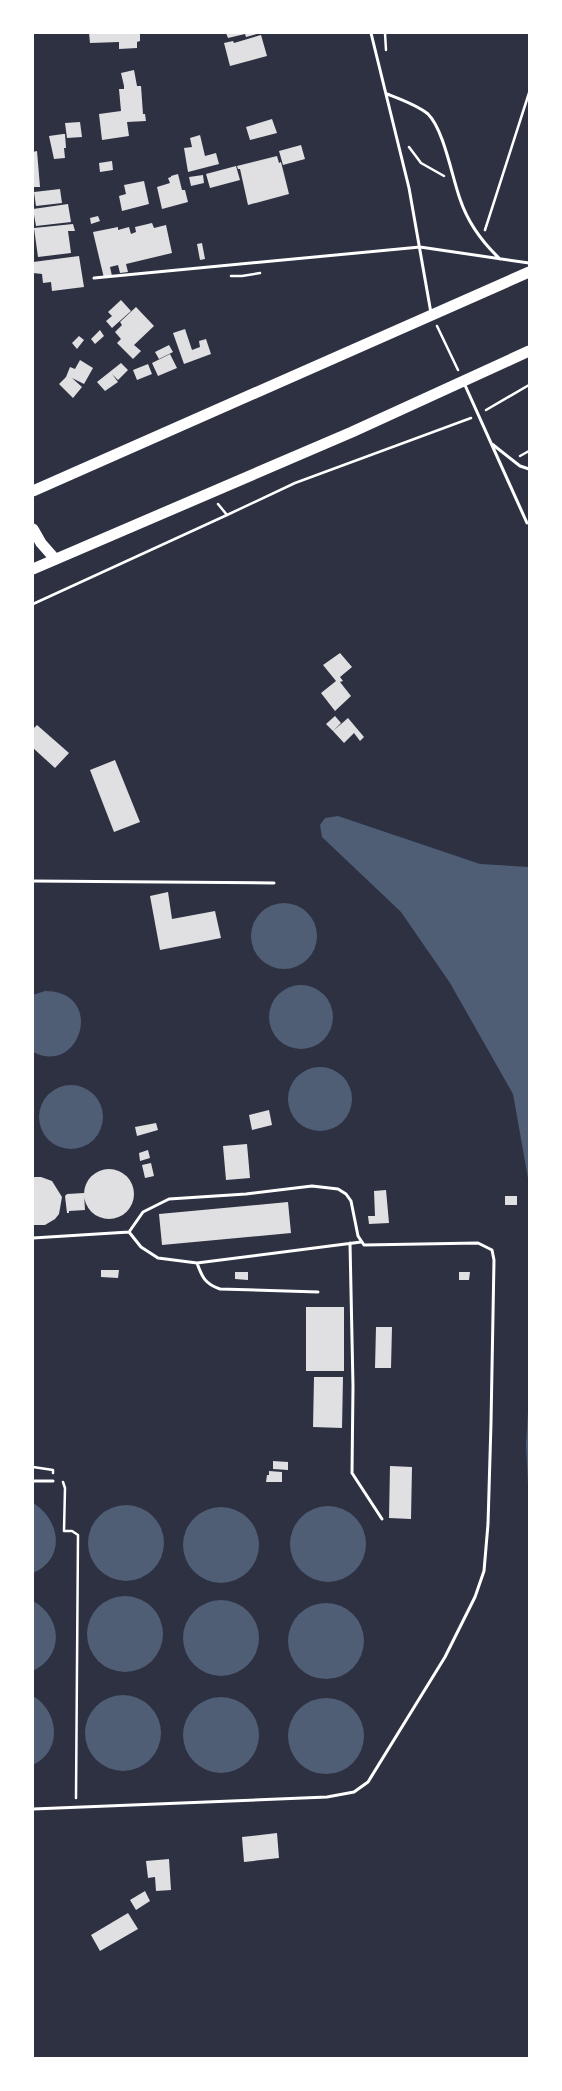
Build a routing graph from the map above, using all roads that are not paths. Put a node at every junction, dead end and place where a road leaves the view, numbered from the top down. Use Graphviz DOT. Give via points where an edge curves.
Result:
graph roads {
  1 [pos="371,33"];
  2 [pos="387,94"];
  3 [pos="420,247"];
  4 [pos="501,259"];
  5 [pos="529,263"];
  6 [pos="529,272"];
  7 [pos="94,278"];
  8 [pos="431,315"];
  9 [pos="529,352"];
  10 [pos="463,381"];
  11 [pos="490,443"];
  12 [pos="529,469"];
  13 [pos="33,491"];
  14 [pos="527,523"];
  15 [pos="33,529"];
  16 [pos="55,559"];
  17 [pos="33,569"];
  18 [pos="33,881"];
  19 [pos="274,883"];
  20 [pos="129,1232"];
  21 [pos="33,1238"];
  22 [pos="361,1242"];
  23 [pos="350,1243"];
  24 [pos="196,1263"];
  25 [pos="318,1292"];
  26 [pos="33,1481"];
  27 [pos="53,1481"];
  28 [pos="382,1519"];
  29 [pos="33,1809"];
  1 -- 2 [label="lane"];
  2 -- 3 [label="lane"];
  2 -- 4 [label="lane" via="429,115 439,132 460,200 473,229"];
  3 -- 4 [label="lane"];
  3 -- 7 [label="lane"];
  3 -- 8 [label="lane"];
  4 -- 5 [label="lane"];
  6 -- 8 [label="highway"];
  8 -- 13 [label="highway"];
  9 -- 10 [label="highway"];
  10 -- 11 [label="lane"];
  10 -- 16 [label="highway"];
  11 -- 12 [label="lane" via="520,466"];
  11 -- 14 [label="lane"];
  15 -- 16 [label="highway"];
  16 -- 17 [label="highway"];
  18 -- 19 [label="lane"];
  20 -- 21 [label="lane"];
  20 -- 22 [label="lane" via="143,1212 169,1199 312,1186 338,1189 346,1194 352,1201"];
  20 -- 24 [label="lane" via="141,1247 158,1258"];
  22 -- 23 [label="lane"];
  22 -- 29 [label="lane" via="370,1246 478,1242 492,1250 494,1260 491,1423 484,1571 445,1656 368,1782 354,1792 327,1797"];
  23 -- 24 [label="lane"];
  23 -- 28 [label="lane" via="352,1473"];
  24 -- 25 [label="lane" via="204,1280 220,1289"];
  26 -- 27 [label="lane"];
}
